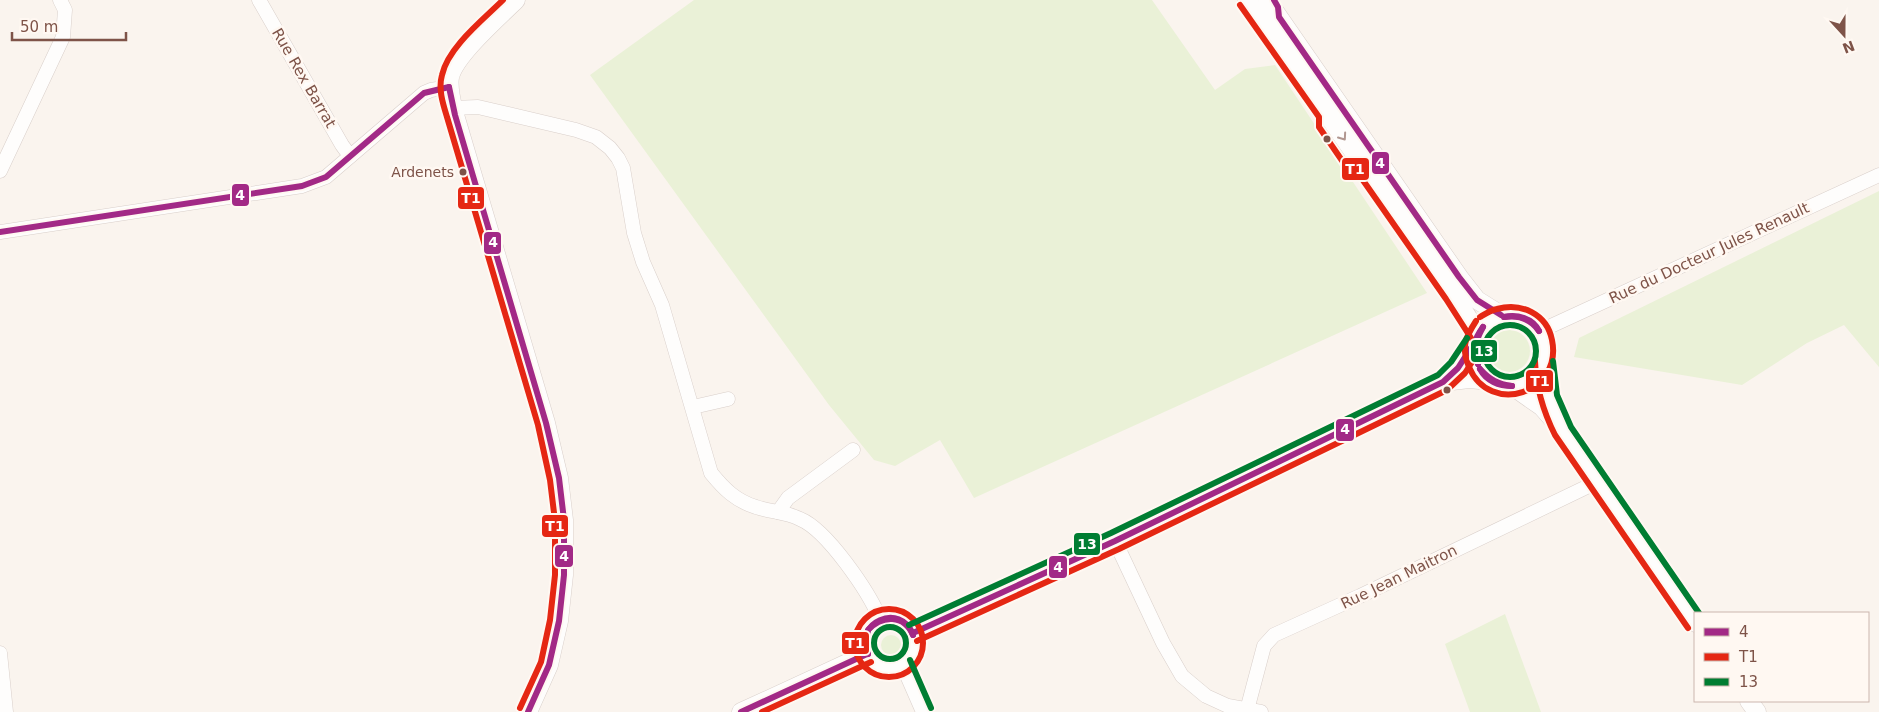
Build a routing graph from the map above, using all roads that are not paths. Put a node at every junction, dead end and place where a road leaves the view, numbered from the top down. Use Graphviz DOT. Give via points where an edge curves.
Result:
graph roads {
  1 [pos="60,0"];
  2 [pos="259,0"];
  3 [pos="516,0"];
  4 [pos="1247,0"];
  5 [pos="1267,0"];
  6 [pos="449,87"];
  7 [pos="453,108"];
  8 [pos="350,156"];
  9 [pos="0,171"];
  10 [pos="1879,175"];
  11 [pos="0,232"];
  12 [pos="1502,315"];
  13 [pos="1540,331"];
  14 [pos="1476,338"];
  15 [pos="1544,361"];
  16 [pos="1491,381"];
  17 [pos="1443,382"];
  18 [pos="1512,386"];
  19 [pos="728,399"];
  20 [pos="693,407"];
  21 [pos="1563,432"];
  22 [pos="853,450"];
  23 [pos="1597,482"];
  24 [pos="778,512"];
  25 [pos="1114,541"];
  26 [pos="880,619"];
  27 [pos="1694,622"];
  28 [pos="913,633"];
  29 [pos="0,653"];
  30 [pos="867,654"];
  31 [pos="902,664"];
  32 [pos="1247,710"];
  33 [pos="6,712"];
  34 [pos="528,712"];
  35 [pos="741,712"];
  36 [pos="923,712"];
  37 [pos="1261,712"];
  1 -- 9 [label="street" via="66,10 63,37"];
  2 -- 8 [label="street, Rue Rex Barrat"];
  3 -- 6 [label="street" via="462,56 450,76"];
  4 -- 14 [label="street, one-way" via="1453,294"];
  5 -- 12 [label="street" via="1459,277 1477,300"];
  6 -- 7 [label="street"];
  6 -- 8 [label="street" via="424,93"];
  7 -- 20 [label="street" via="478,107 576,130 596,137 610,148 623,168 634,233 662,305"];
  7 -- 34 [label="street" via="546,423 559,478 564,520 564,574 559,621 549,665"];
  8 -- 11 [label="street" via="326,177 302,186"];
  10 -- 13 [label="street, Rue du Docteur Jules Renault"];
  12 -- 13 [label="street" via="1523,317"];
  12 -- 14 [label="street" via="1488,322"];
  13 -- 15 [label="street" via="1545,348"];
  14 -- 16 [label="street" via="1474,354 1477,365"];
  14 -- 17 [label="street" via="1458,368"];
  15 -- 18 [label="street" via="1532,378"];
  15 -- 21 [label="street" via="1544,384"];
  16 -- 17 [label="street"];
  16 -- 18 [label="street"];
  17 -- 25 [label="street"];
  18 -- 21 [label="street" via="1542,407"];
  19 -- 20 [label="street"];
  20 -- 24 [label="street" via="711,473 739,500"];
  21 -- 23 [label="street"];
  22 -- 24 [label="street" via="788,498"];
  23 -- 27 [label="street"];
  23 -- 32 [label="street, Rue Jean Maitron" via="1274,635 1264,646"];
  24 -- 26 [label="street" via="803,520 833,547"];
  25 -- 28 [label="street"];
  25 -- 32 [label="street" via="1182,676 1206,696"];
  26 -- 28 [label="street" via="903,621"];
  26 -- 30 [label="street" via="868,630 865,638"];
  28 -- 31 [label="street" via="914,647 908,660"];
  29 -- 33 [label="street"];
  30 -- 31 [label="street" via="872,661 886,668"];
  30 -- 35 [label="street"];
  31 -- 36 [label="street"];
  32 -- 37 [label="street"];
}
